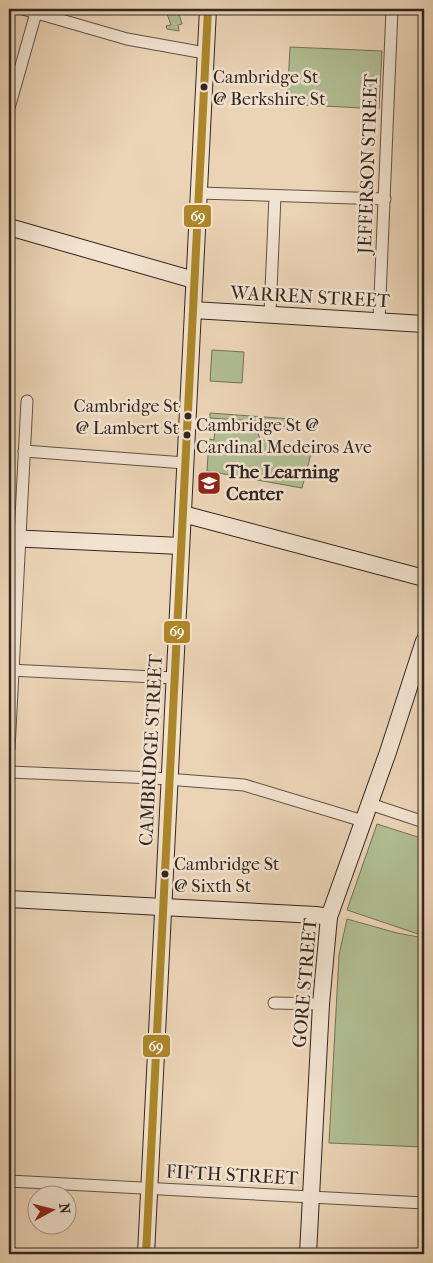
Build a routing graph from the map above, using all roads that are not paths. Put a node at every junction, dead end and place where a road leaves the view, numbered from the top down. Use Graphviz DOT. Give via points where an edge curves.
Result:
graph roads {
  1 [pos="23,9"];
  2 [pos="208,9"];
  3 [pos="392,9"];
  4 [pos="36,13"];
  5 [pos="205,53"];
  6 [pos="9,108"];
  7 [pos="199,194"];
  8 [pos="275,196"];
  9 [pos="385,199"];
  10 [pos="9,227"];
  11 [pos="194,280"];
  12 [pos="193,310"];
  13 [pos="270,314"];
  14 [pos="379,321"];
  15 [pos="424,324"];
  16 [pos="26,402"];
  17 [pos="24,451"];
  18 [pos="185,463"];
  19 [pos="183,514"];
  20 [pos="14,538"];
  21 [pos="181,546"];
  22 [pos="424,578"];
  23 [pos="424,641"];
  24 [pos="11,670"];
  25 [pos="175,678"];
  26 [pos="9,749"];
  27 [pos="9,772"];
  28 [pos="170,779"];
  29 [pos="370,804"];
  30 [pos="363,821"];
  31 [pos="424,822"];
  32 [pos="9,900"];
  33 [pos="163,907"];
  34 [pos="330,917"];
  35 [pos="274,1003"];
  36 [pos="321,1004"];
  37 [pos="9,1181"];
  38 [pos="150,1188"];
  39 [pos="311,1196"];
  40 [pos="424,1203"];
  41 [pos="146,1254"];
  42 [pos="308,1254"];
  1 -- 4 [label="street"];
  2 -- 5 [label="main road, CAMBRIDGE STREET"];
  3 -- 9 [label="street, JEFFERSON STREET"];
  4 -- 5 [label="street" via="127,39"];
  4 -- 6 [label="street"];
  5 -- 7 [label="main road, CAMBRIDGE STREET"];
  7 -- 8 [label="street"];
  7 -- 11 [label="main road, CAMBRIDGE STREET"];
  8 -- 9 [label="street"];
  8 -- 13 [label="street"];
  9 -- 14 [label="street, JEFFERSON STREET"];
  10 -- 11 [label="main road"];
  11 -- 12 [label="main road, CAMBRIDGE STREET"];
  12 -- 13 [label="main road, WARREN STREET"];
  12 -- 18 [label="main road, CAMBRIDGE STREET"];
  13 -- 14 [label="main road, WARREN STREET"];
  14 -- 15 [label="main road, WARREN STREET"];
  16 -- 17 [label="street"];
  17 -- 18 [label="street"];
  17 -- 20 [label="street"];
  18 -- 19 [label="main road, CAMBRIDGE STREET"];
  19 -- 21 [label="main road, CAMBRIDGE STREET"];
  19 -- 22 [label="main road"];
  20 -- 21 [label="main road"];
  20 -- 24 [label="street"];
  21 -- 25 [label="main road, CAMBRIDGE STREET"];
  23 -- 29 [label="main road, GORE STREET"];
  24 -- 25 [label="street"];
  24 -- 26 [label="street"];
  25 -- 28 [label="main road, CAMBRIDGE STREET"];
  27 -- 28 [label="street"];
  28 -- 30 [label="street" via="244,784"];
  28 -- 33 [label="main road, CAMBRIDGE STREET"];
  29 -- 30 [label="main road, GORE STREET"];
  29 -- 31 [label="street"];
  30 -- 34 [label="main road, GORE STREET"];
  32 -- 33 [label="main road"];
  33 -- 34 [label="main road"];
  33 -- 38 [label="main road, CAMBRIDGE STREET"];
  34 -- 36 [label="main road, GORE STREET"];
  35 -- 36 [label="street"];
  36 -- 39 [label="main road, GORE STREET"];
  37 -- 38 [label="street, FIFTH STREET"];
  38 -- 39 [label="street, FIFTH STREET"];
  38 -- 41 [label="main road, CAMBRIDGE STREET"];
  39 -- 40 [label="street, FIFTH STREET"];
  39 -- 42 [label="main road, GORE STREET"];
}
